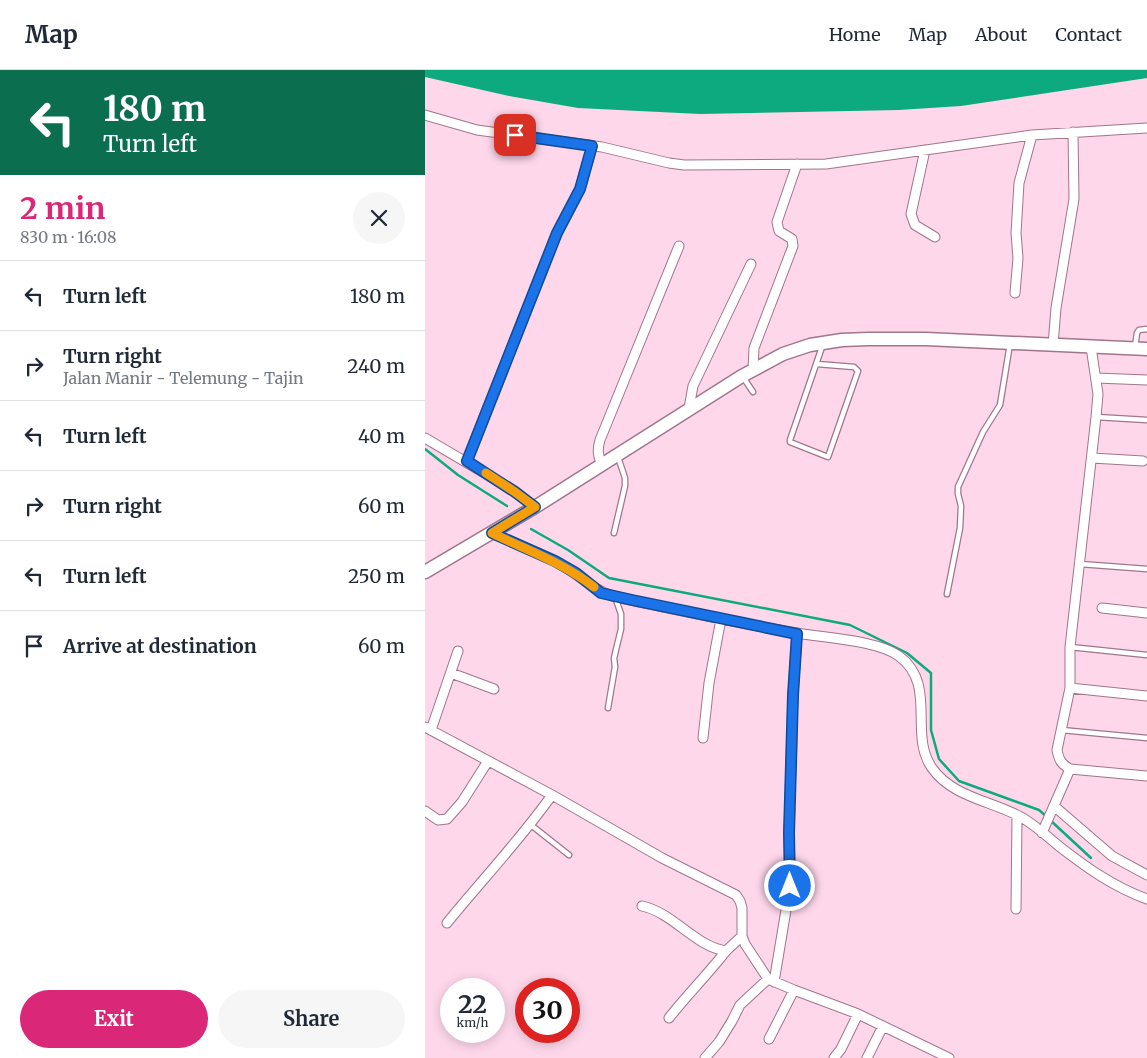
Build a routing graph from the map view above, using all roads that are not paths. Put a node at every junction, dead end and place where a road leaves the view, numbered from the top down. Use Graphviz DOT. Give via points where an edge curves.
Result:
graph roads {
  1 [pos="425,115"];
  2 [pos="1147,128"];
  3 [pos="1073,132"];
  4 [pos="1032,135"];
  5 [pos="592,146"];
  6 [pos="925,150"];
  7 [pos="797,164"];
  8 [pos="935,237"];
  9 [pos="679,246"];
  10 [pos="751,264"];
  11 [pos="1015,293"];
  12 [pos="1147,329"];
  13 [pos="824,343"];
  14 [pos="1010,343"];
  15 [pos="1053,345"];
  16 [pos="1091,347"];
  17 [pos="1141,349"];
  18 [pos="817,364"];
  19 [pos="748,373"];
  20 [pos="1096,378"];
  21 [pos="1147,380"];
  22 [pos="753,392"];
  23 [pos="689,408"];
  24 [pos="1096,417"];
  25 [pos="1147,420"];
  26 [pos="425,438"];
  27 [pos="617,455"];
  28 [pos="1092,458"];
  29 [pos="467,461"];
  30 [pos="1143,461"];
  31 [pos="602,465"];
  32 [pos="535,507"];
  33 [pos="492,533"];
  34 [pos="614,533"];
  35 [pos="1080,564"];
  36 [pos="1147,569"];
  37 [pos="425,572"];
  38 [pos="947,594"];
  39 [pos="615,597"];
  40 [pos="1102,608"];
  41 [pos="1147,613"];
  42 [pos="721,619"];
  43 [pos="797,634"];
  44 [pos="1070,646"];
  45 [pos="459,652"];
  46 [pos="1147,655"];
  47 [pos="451,674"];
  48 [pos="1070,688"];
  49 [pos="494,689"];
  50 [pos="1147,696"];
  51 [pos="608,708"];
  52 [pos="428,728"];
  53 [pos="1061,730"];
  54 [pos="703,738"];
  55 [pos="1147,738"];
  56 [pos="488,761"];
  57 [pos="1070,768"];
  58 [pos="1147,776"];
  59 [pos="552,795"];
  60 [pos="1053,808"];
  61 [pos="425,811"];
  62 [pos="1017,816"];
  63 [pos="531,824"];
  64 [pos="1042,832"];
  65 [pos="569,855"];
  66 [pos="1147,875"];
  67 [pos="1147,900"];
  68 [pos="642,906"];
  69 [pos="1016,909"];
  70 [pos="447,923"];
  71 [pos="742,936"];
  72 [pos="726,951"];
  73 [pos="771,980"];
  74 [pos="793,990"];
  75 [pos="858,1014"];
  76 [pos="669,1018"];
  77 [pos="883,1026"];
  78 [pos="769,1039"];
  79 [pos="705,1058"];
  80 [pos="834,1058"];
  81 [pos="867,1058"];
  82 [pos="949,1058"];
  1 -- 5 [label="street" via="477,130"];
  2 -- 3 [label="street"];
  3 -- 4 [label="street"];
  3 -- 15 [label="street" via="1074,199"];
  4 -- 6 [label="street"];
  4 -- 11 [label="street" via="1019,182"];
  5 -- 7 [label="street" via="684,165"];
  5 -- 29 [label="street" via="580,189 557,233"];
  6 -- 7 [label="street" via="845,162"];
  6 -- 8 [label="street" via="911,214 915,225"];
  7 -- 19 [label="street" via="777,222 779,231 792,239 793,246 754,348"];
  9 -- 31 [label="street" via="598,448"];
  10 -- 23 [label="street" via="693,386"];
  12 -- 17 [label="lane" via="1137,333"];
  13 -- 14 [label="main road" via="868,339"];
  13 -- 18 [label="lane"];
  13 -- 19 [label="main road" via="783,354"];
  14 -- 15 [label="main road"];
  14 -- 38 [label="lane" via="1000,405 983,432 958,487 961,528"];
  15 -- 16 [label="main road"];
  16 -- 17 [label="main road"];
  16 -- 20 [label="street"];
  18 -- 18 [label="lane" via="789,442 828,458 858,371 854,367"];
  19 -- 22 [label="lane"];
  19 -- 23 [label="main road"];
  20 -- 21 [label="street"];
  20 -- 24 [label="street"];
  23 -- 27 [label="main road"];
  24 -- 25 [label="lane"];
  24 -- 28 [label="street"];
  26 -- 29 [label="street"];
  27 -- 31 [label="main road"];
  27 -- 34 [label="lane" via="625,486"];
  28 -- 30 [label="street"];
  28 -- 35 [label="street"];
  29 -- 32 [label="street"];
  31 -- 32 [label="main road"];
  32 -- 33 [label="main road"];
  33 -- 37 [label="main road"];
  33 -- 39 [label="street" via="555,561 601,593"];
  35 -- 36 [label="lane"];
  35 -- 44 [label="street"];
  39 -- 42 [label="street"];
  39 -- 51 [label="lane" via="621,614 621,629"];
  40 -- 41 [label="street"];
  42 -- 43 [label="street"];
  42 -- 54 [label="street"];
  43 -- 62 [label="street" via="887,648 900,656 921,688 922,732 931,767 954,788"];
  43 -- 73 [label="street" via="790,886"];
  44 -- 46 [label="lane"];
  44 -- 48 [label="street"];
  45 -- 47 [label="street"];
  47 -- 49 [label="street"];
  47 -- 52 [label="street"];
  48 -- 50 [label="street"];
  48 -- 53 [label="street"];
  52 -- 56 [label="street"];
  53 -- 55 [label="lane"];
  53 -- 57 [label="street" via="1058,759"];
  56 -- 59 [label="street"];
  56 -- 61 [label="street" via="447,819 438,820"];
  57 -- 58 [label="street"];
  57 -- 60 [label="street"];
  59 -- 63 [label="street"];
  59 -- 71 [label="street" via="736,896 740,901"];
  60 -- 64 [label="street"];
  60 -- 66 [label="street" via="1112,856"];
  62 -- 64 [label="street"];
  62 -- 69 [label="street"];
  63 -- 65 [label="lane"];
  63 -- 70 [label="street"];
  64 -- 67 [label="street" via="1100,876"];
  68 -- 72 [label="street" via="677,923 698,940"];
  71 -- 72 [label="street"];
  71 -- 73 [label="street"];
  72 -- 76 [label="street"];
  73 -- 74 [label="street"];
  73 -- 79 [label="street" via="740,1004 719,1042"];
  74 -- 75 [label="street"];
  74 -- 78 [label="street"];
  75 -- 77 [label="street"];
  75 -- 80 [label="street"];
  77 -- 81 [label="street"];
  77 -- 82 [label="street"];
}
